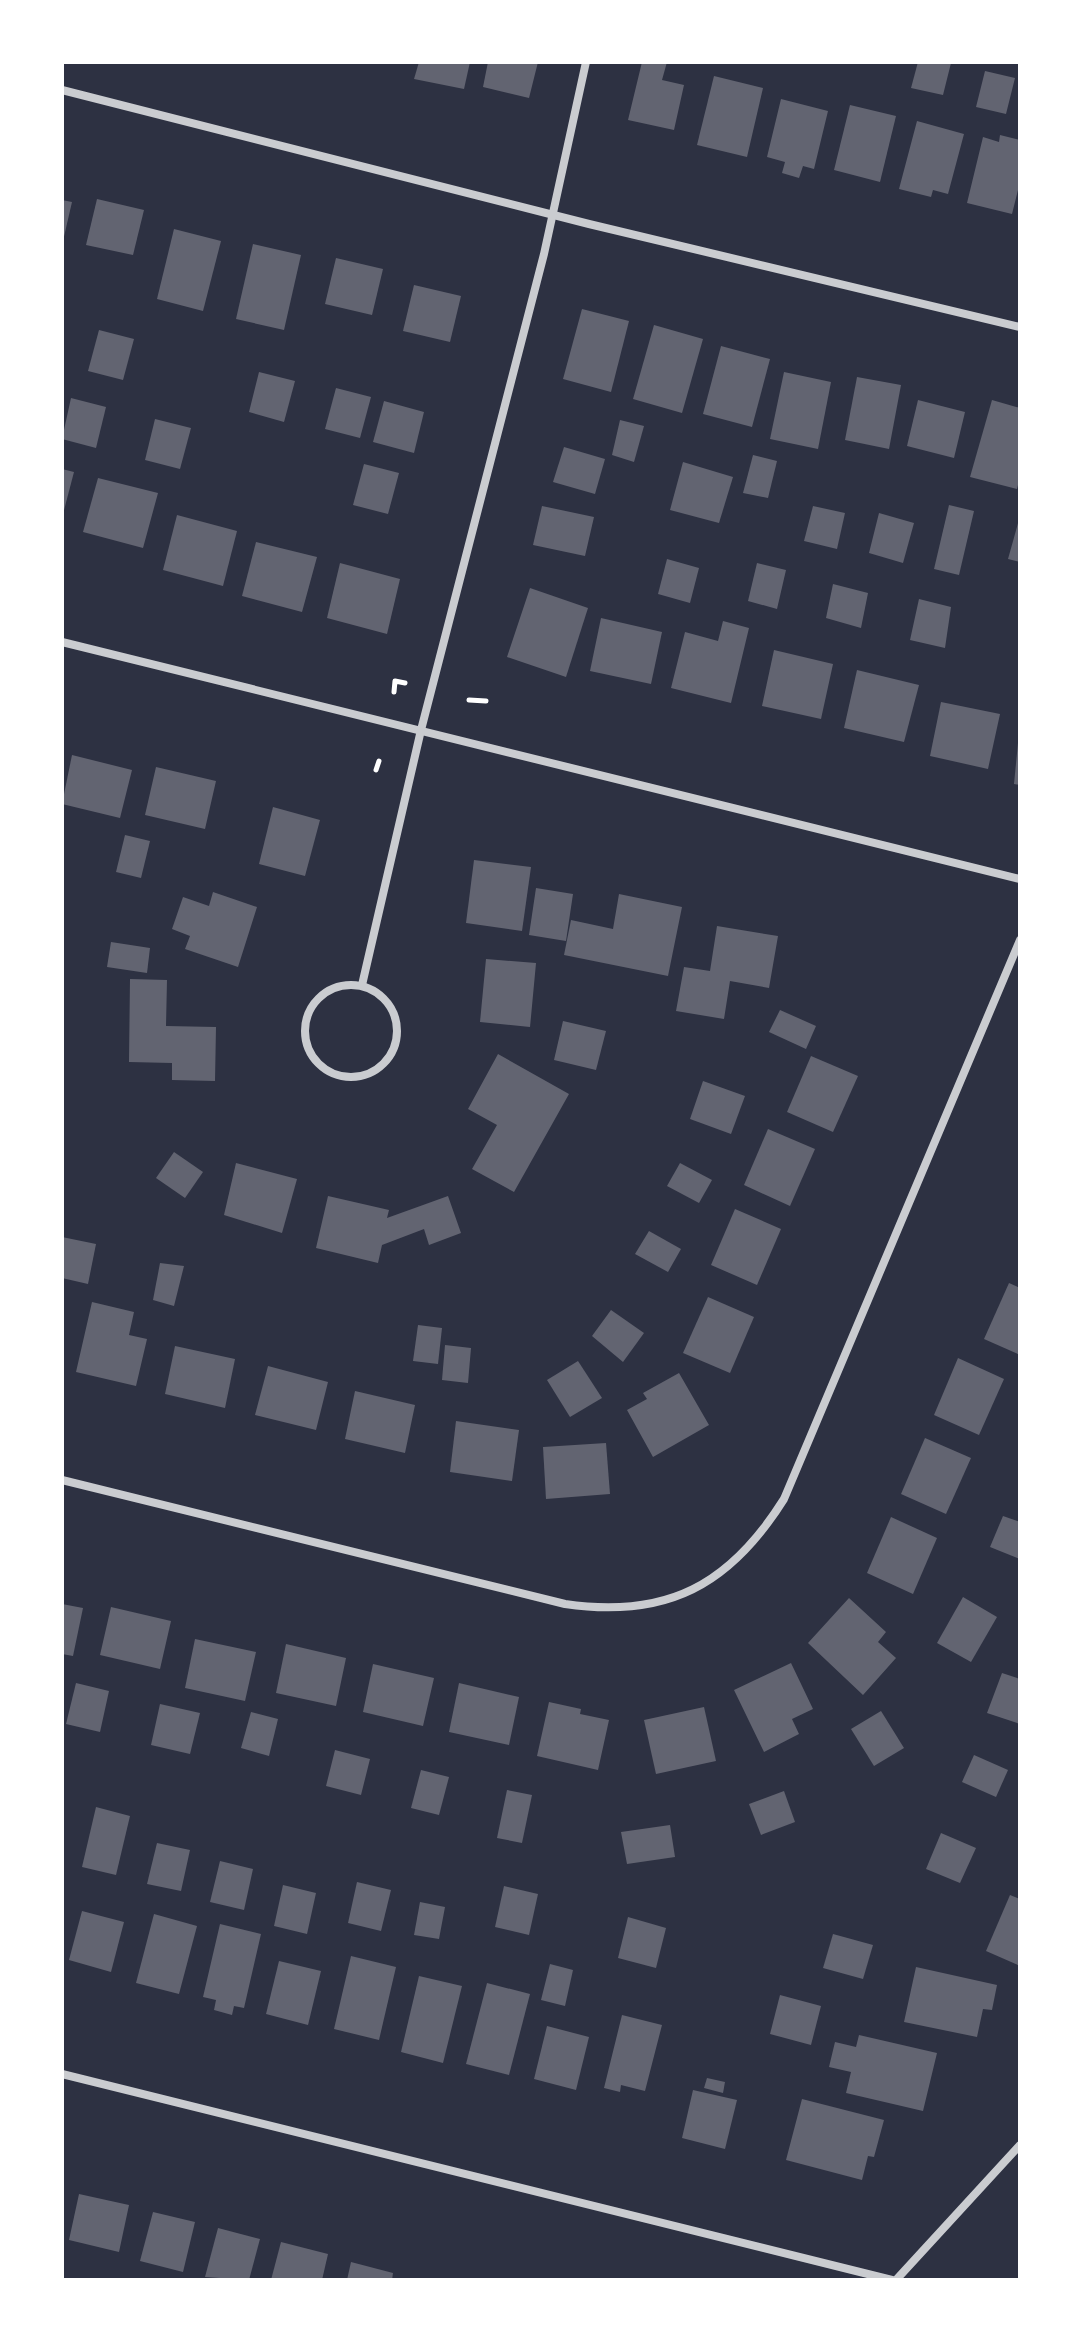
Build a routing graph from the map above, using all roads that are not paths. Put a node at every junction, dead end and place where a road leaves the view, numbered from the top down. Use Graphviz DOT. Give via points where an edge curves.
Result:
graph roads {
  1 [pos="586,62"];
  2 [pos="62,90"];
  3 [pos="554,213"];
  4 [pos="1020,327"];
  5 [pos="62,642"];
  6 [pos="421,730"];
  7 [pos="1020,879"];
  8 [pos="1020,940"];
  9 [pos="362,985"];
  10 [pos="62,1480"];
  11 [pos="62,2074"];
  12 [pos="1020,2145"];
  13 [pos="894,2280"];
  1 -- 3 [label="street"];
  2 -- 3 [label="street"];
  3 -- 4 [label="street"];
  3 -- 6 [label="street"];
  5 -- 6 [label="street"];
  6 -- 7 [label="street"];
  6 -- 9 [label="street"];
  8 -- 10 [label="street" via="784,1499 754,1542 705,1585 623,1608 565,1604"];
  9 -- 9 [label="street" via="347,984 319,996 305,1023 309,1053 331,1073 346,1077 376,1070 395,1047 395,1016 387,1002"];
  11 -- 13 [label="street"];
  12 -- 13 [label="street"];
}
